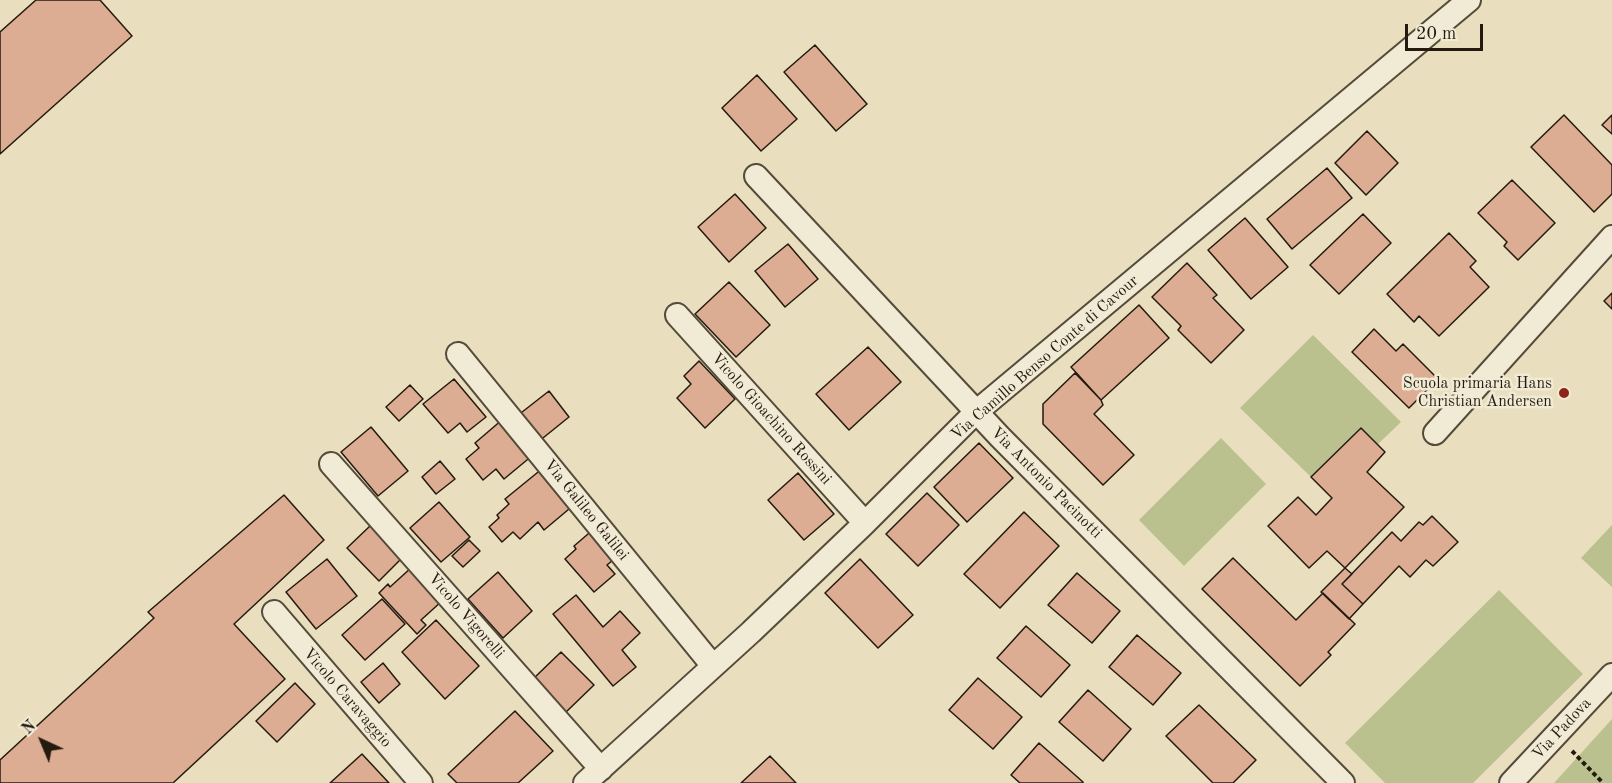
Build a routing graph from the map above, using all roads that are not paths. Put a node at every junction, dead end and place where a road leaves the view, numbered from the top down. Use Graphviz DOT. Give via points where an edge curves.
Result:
graph roads {
  1 [pos="1469,0"];
  2 [pos="756,176"];
  3 [pos="1612,237"];
  4 [pos="677,315"];
  5 [pos="458,354"];
  6 [pos="976,412"];
  7 [pos="1435,433"];
  8 [pos="331,464"];
  9 [pos="866,523"];
  10 [pos="274,612"];
  11 [pos="713,666"];
  12 [pos="1612,675"];
  13 [pos="593,776"];
  14 [pos="421,783"];
  15 [pos="1343,783"];
  16 [pos="1511,783"];
  1 -- 6 [label="street, Via Camillo Benso Conte di Cavour"];
  2 -- 6 [label="street, Via Antonio Pacinotti"];
  3 -- 7 [label="street"];
  4 -- 9 [label="street, Vicolo Gioachino Rossini"];
  5 -- 11 [label="street, Via Galileo Galilei"];
  6 -- 9 [label="street, Via Camillo Benso Conte di Cavour"];
  6 -- 15 [label="street, Via Antonio Pacinotti"];
  8 -- 13 [label="street, Vicolo Vigorelli"];
  9 -- 11 [label="street, Via Camillo Benso Conte di Cavour"];
  10 -- 14 [label="street, Vicolo Caravaggio"];
  11 -- 13 [label="street, Via Camillo Benso Conte di Cavour"];
  12 -- 16 [label="street, Via Padova"];
}
